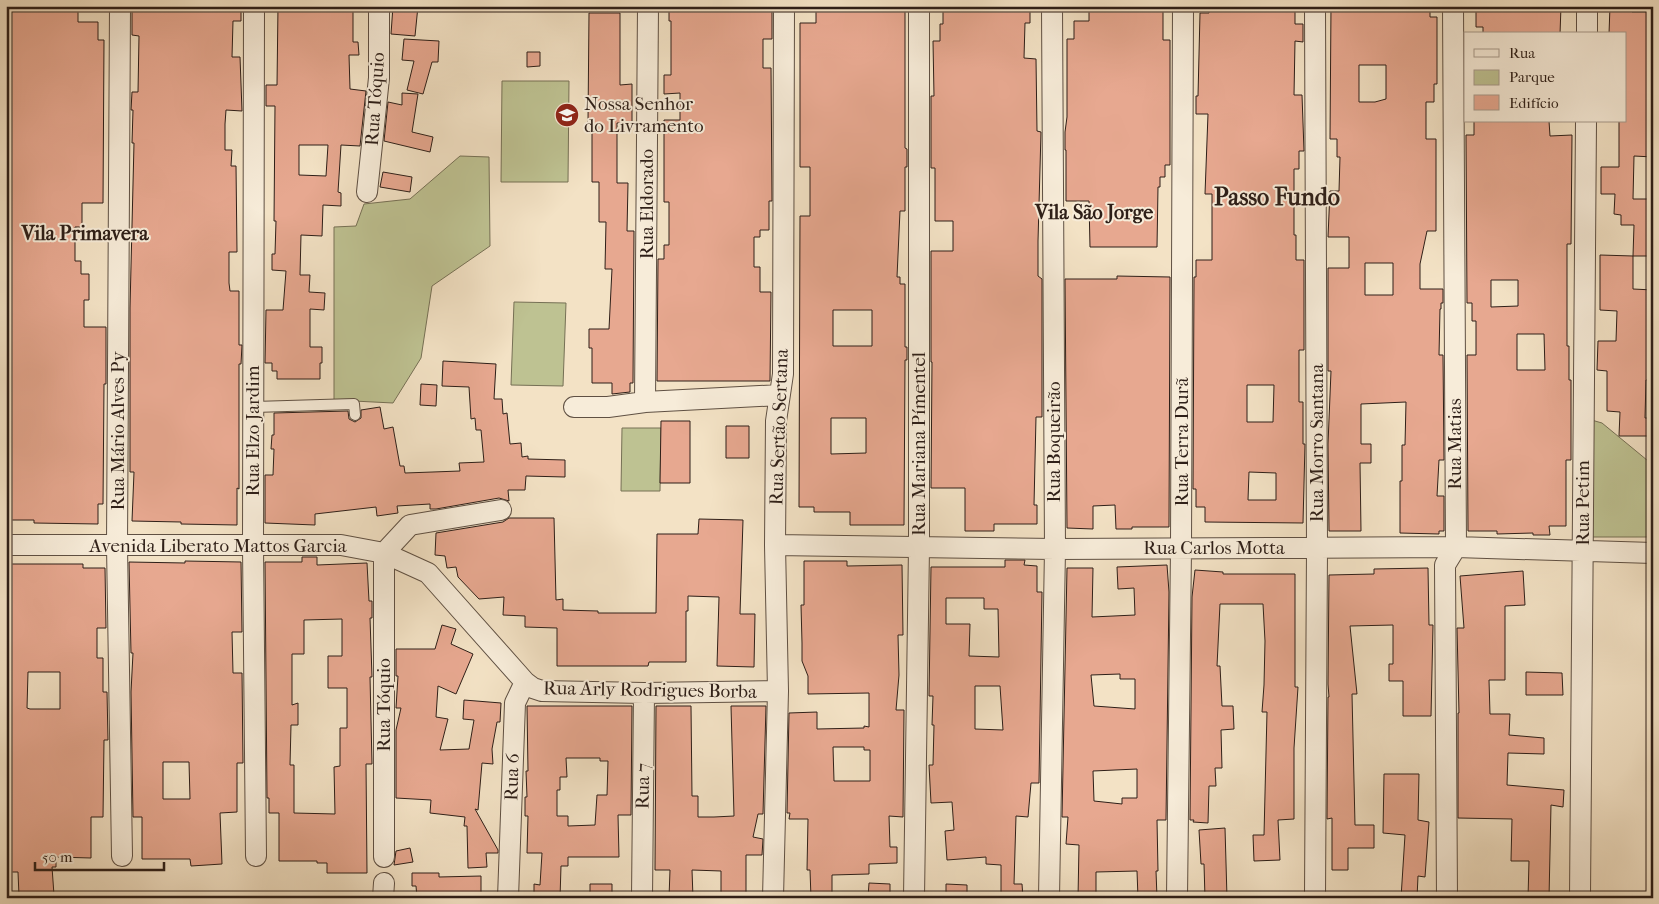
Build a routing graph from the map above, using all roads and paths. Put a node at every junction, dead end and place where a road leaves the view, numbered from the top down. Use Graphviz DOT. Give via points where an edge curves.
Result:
graph roads {
  1 [pos="120,6"];
  2 [pos="254,6"];
  3 [pos="379,6"];
  4 [pos="648,6"];
  5 [pos="784,6"];
  6 [pos="919,6"];
  7 [pos="1052,6"];
  8 [pos="1183,6"];
  9 [pos="1315,6"];
  10 [pos="1453,6"];
  11 [pos="1587,6"];
  12 [pos="1586,32"];
  13 [pos="1586,122"];
  14 [pos="367,192"];
  15 [pos="780,395"];
  16 [pos="645,402"];
  17 [pos="253,407"];
  18 [pos="574,407"];
  19 [pos="355,415"];
  20 [pos="501,510"];
  21 [pos="6,545"];
  22 [pos="776,545"];
  23 [pos="117,546"];
  24 [pos="253,546"];
  25 [pos="919,547"];
  26 [pos="1456,547"];
  27 [pos="1055,548"];
  28 [pos="1181,548"];
  29 [pos="1317,548"];
  30 [pos="1583,551"];
  31 [pos="384,553"];
  32 [pos="1653,553"];
  33 [pos="525,682"];
  34 [pos="778,691"];
  35 [pos="644,693"];
  36 [pos="122,856"];
  37 [pos="256,856"];
  38 [pos="384,857"];
  39 [pos="642,888"];
  40 [pos="773,888"];
  41 [pos="1049,888"];
  42 [pos="1177,888"];
  43 [pos="1447,888"];
  44 [pos="914,889"];
  45 [pos="1316,889"];
  46 [pos="1580,891"];
  47 [pos="508,898"];
  1 -- 23 [label="street, Rua Mário Alves Py"];
  2 -- 17 [label="street, Rua Elzo Jardim"];
  3 -- 14 [label="street, Rua Tóquio" via="379,78"];
  4 -- 16 [label="street, Rua Eldorado"];
  5 -- 15 [label="street, Rua Sertão Sertana" via="783,364"];
  6 -- 25 [label="street, Rua Mariana Pímentel"];
  7 -- 27 [label="street, Rua Boqueirão"];
  8 -- 28 [label="street, Rua Terra Durã"];
  9 -- 29 [label="street, Rua Morro Santana"];
  10 -- 26 [label="street, Rua Matias"];
  11 -- 12 [label="street"];
  13 -- 30 [label="street, Rua Petim"];
  15 -- 16 [label="street"];
  15 -- 22 [label="street, Rua Sertão Sertana" via="776,422"];
  16 -- 18 [label="street"];
  17 -- 19 [label="lane" via="354,404"];
  17 -- 24 [label="street, Rua Elzo Jardim"];
  20 -- 31 [label="street" via="410,525"];
  21 -- 23 [label="street, Avenida Liberato Mattos Garcia"];
  22 -- 25 [label="street, Rua Carlos Motta"];
  22 -- 34 [label="street, Rua Sertão Sertana"];
  23 -- 24 [label="street, Avenida Liberato Mattos Garcia"];
  23 -- 36 [label="street, Rua Mário Alves Py"];
  24 -- 31 [label="street, Avenida Liberato Mattos Garcia" via="341,545"];
  24 -- 37 [label="street, Rua Elzo Jardim"];
  25 -- 27 [label="street, Rua Carlos Motta"];
  25 -- 44 [label="street, Rua Mariana Pímentel"];
  26 -- 29 [label="street, Rua Carlos Motta"];
  26 -- 30 [label="street, Rua Carlos Motta"];
  26 -- 43 [label="street, Rua Matias" via="1445,565"];
  27 -- 28 [label="street, Rua Carlos Motta"];
  27 -- 41 [label="street, Rua Boqueirão"];
  28 -- 29 [label="street, Rua Carlos Motta"];
  28 -- 42 [label="street, Rua Terra Durã"];
  29 -- 45 [label="street, Rua Morro Santana"];
  30 -- 32 [label="street, Rua Carlos Motta"];
  30 -- 46 [label="street, Rua Petim"];
  31 -- 33 [label="street, Avenida Liberato Mattos Garcia" via="428,573"];
  31 -- 38 [label="street, Rua Tóquio"];
  33 -- 35 [label="street, Rua Arly Rodrigues Borba" via="542,691"];
  33 -- 47 [label="street, Rua 6" via="515,703"];
  34 -- 35 [label="street, Rua Arly Rodrigues Borba"];
  34 -- 40 [label="street, Rua Sertão Sertana"];
  35 -- 39 [label="street, Rua 7"];
}
